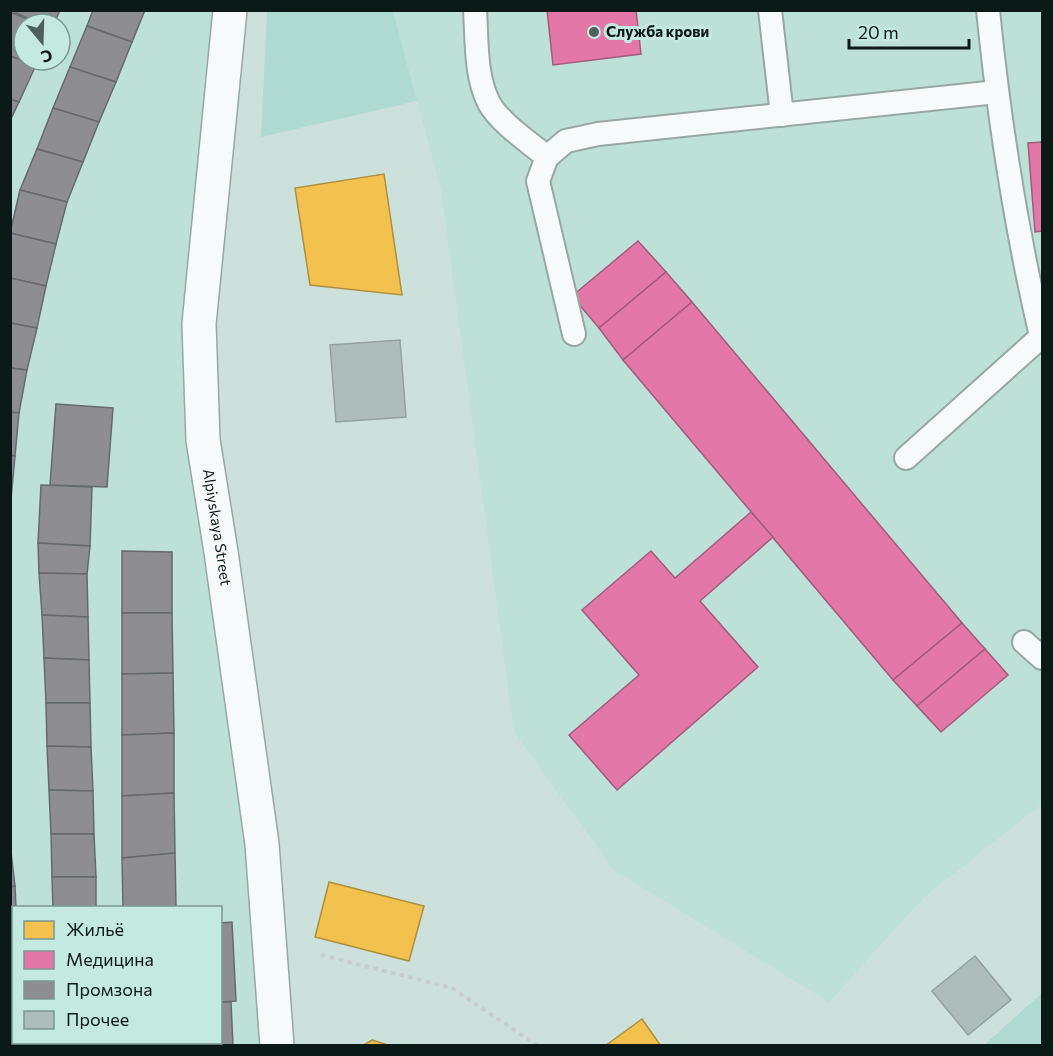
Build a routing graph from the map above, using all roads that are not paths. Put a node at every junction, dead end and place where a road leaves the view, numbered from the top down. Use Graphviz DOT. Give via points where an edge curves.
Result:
graph roads {
  1 [pos="230,10"];
  2 [pos="475,10"];
  3 [pos="770,10"];
  4 [pos="988,10"];
  5 [pos="997,92"];
  6 [pos="782,115"];
  7 [pos="547,157"];
  8 [pos="574,334"];
  9 [pos="1042,336"];
  10 [pos="906,458"];
  11 [pos="1024,642"];
  12 [pos="1042,658"];
  13 [pos="277,1046"];
  1 -- 13 [label="street, Alpiyskaya Street" via="199,324 203,440 262,844"];
  2 -- 7 [label="lane" via="481,76 489,103"];
  3 -- 6 [label="lane"];
  4 -- 5 [label="lane"];
  5 -- 6 [label="lane"];
  5 -- 9 [label="lane" via="1027,278"];
  6 -- 7 [label="lane" via="598,134 566,141"];
  7 -- 8 [label="lane" via="538,181"];
  9 -- 10 [label="lane"];
  11 -- 12 [label="lane"];
}
